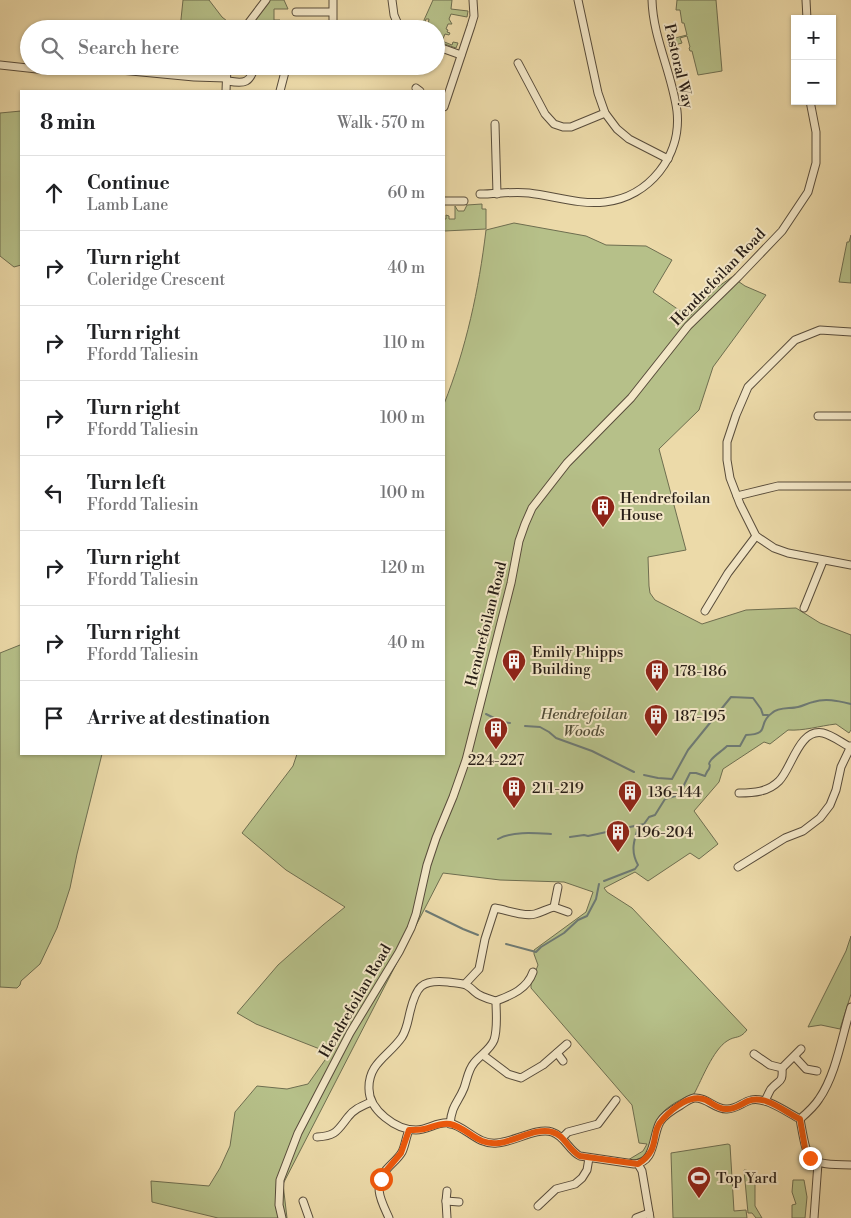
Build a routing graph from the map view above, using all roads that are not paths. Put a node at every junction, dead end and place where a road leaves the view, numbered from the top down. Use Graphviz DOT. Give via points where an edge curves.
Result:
graph roads {
  1 [pos="266,0"];
  2 [pos="333,0"];
  3 [pos="392,0"];
  4 [pos="473,0"];
  5 [pos="578,0"];
  6 [pos="652,0"];
  7 [pos="806,0"];
  8 [pos="296,12"];
  9 [pos="332,12"];
  10 [pos="806,15"];
  11 [pos="251,20"];
  12 [pos="332,20"];
  13 [pos="396,20"];
  14 [pos="445,49"];
  15 [pos="461,55"];
  16 [pos="518,63"];
  17 [pos="0,65"];
  18 [pos="20,67"];
  19 [pos="173,75"];
  20 [pos="226,75"];
  21 [pos="252,75"];
  22 [pos="284,75"];
  23 [pos="226,78"];
  24 [pos="226,90"];
  25 [pos="280,90"];
  26 [pos="445,103"];
  27 [pos="811,105"];
  28 [pos="605,113"];
  29 [pos="495,124"];
  30 [pos="668,159"];
  31 [pos="480,194"];
  32 [pos="497,194"];
  33 [pos="445,201"];
  34 [pos="464,201"];
  35 [pos="851,332"];
  36 [pos="818,416"];
  37 [pos="851,416"];
  38 [pos="851,486"];
  39 [pos="737,496"];
  40 [pos="756,536"];
  41 [pos="823,561"];
  42 [pos="851,565"];
  43 [pos="804,608"];
  44 [pos="705,612"];
  45 [pos="851,747"];
  46 [pos="739,793"];
  47 [pos="738,867"];
  48 [pos="558,887"];
  49 [pos="554,907"];
  50 [pos="568,912"];
  51 [pos="533,976"];
  52 [pos="465,984"];
  53 [pos="496,1001"];
  54 [pos="851,1007"];
  55 [pos="567,1044"];
  56 [pos="802,1050"];
  57 [pos="557,1053"];
  58 [pos="754,1054"];
  59 [pos="483,1055"];
  60 [pos="795,1057"];
  61 [pos="563,1061"];
  62 [pos="782,1068"];
  63 [pos="817,1071"];
  64 [pos="616,1100"];
  65 [pos="765,1101"];
  66 [pos="370,1102"];
  67 [pos="800,1119"];
  68 [pos="450,1124"];
  69 [pos="409,1130"];
  70 [pos="317,1137"];
  71 [pos="327,1137"];
  72 [pos="562,1138"];
  73 [pos="327,1146"];
  74 [pos="589,1158"];
  75 [pos="818,1163"];
  76 [pos="638,1164"];
  77 [pos="851,1165"];
  78 [pos="447,1191"];
  79 [pos="446,1200"];
  80 [pos="304,1201"];
  81 [pos="459,1202"];
  82 [pos="538,1206"];
  83 [pos="650,1216"];
  84 [pos="282,1218"];
  85 [pos="307,1218"];
  86 [pos="389,1218"];
  87 [pos="447,1218"];
  88 [pos="636,1218"];
  89 [pos="814,1218"];
  1 -- 11 [label="street"];
  2 -- 9 [label="street"];
  3 -- 13 [label="street"];
  4 -- 15 [label="street" via="474,16"];
  5 -- 28 [label="street"];
  6 -- 30 [label="street, Pastoral Way" via="676,109 676,135"];
  7 -- 10 [label="street"];
  8 -- 9 [label="street"];
  9 -- 12 [label="street"];
  14 -- 15 [label="street"];
  15 -- 26 [label="street"];
  16 -- 28 [label="street" via="545,114 554,124 571,127"];
  17 -- 18 [label="street"];
  19 -- 23 [label="street"];
  20 -- 23 [label="street"];
  21 -- 23 [label="street" via="239,83"];
  22 -- 25 [label="street"];
  23 -- 24 [label="street"];
  27 -- 84 [label="street, Hendrefoilan Road" via="816,132 816,163 808,192 782,231 688,326 631,398 567,463 528,516 519,541 466,760 436,838 416,914 399,952 350,1033 298,1133 280,1180"];
  28 -- 30 [label="street" via="629,139"];
  29 -- 32 [label="street"];
  30 -- 32 [label="street, Pastoral Way" via="648,183 628,196 613,200 590,202 526,192"];
  31 -- 32 [label="street, Pastoral Way"];
  33 -- 34 [label="street"];
  35 -- 39 [label="street" via="820,330 795,340 748,387 727,442 730,478"];
  36 -- 37 [label="street"];
  38 -- 39 [label="street" via="778,486"];
  39 -- 40 [label="street"];
  40 -- 41 [label="street" via="774,548"];
  40 -- 44 [label="street" via="728,573"];
  41 -- 42 [label="street"];
  41 -- 43 [label="street"];
  45 -- 46 [label="street" via="824,733 810,734 803,740 779,781 757,793"];
  45 -- 47 [label="street" via="841,767 830,805 820,818 804,831"];
  48 -- 49 [label="street"];
  49 -- 50 [label="street"];
  49 -- 52 [label="street" via="528,915 495,908 479,969"];
  51 -- 53 [label="street" via="514,994"];
  52 -- 53 [label="street" via="476,993"];
  52 -- 66 [label="street" via="438,981 420,986 414,994 402,1036 372,1071"];
  53 -- 59 [label="street" via="494,1039"];
  54 -- 67 [label="street" via="825,1088 819,1100"];
  55 -- 57 [label="street"];
  56 -- 60 [label="street"];
  57 -- 59 [label="street" via="521,1078 508,1074"];
  57 -- 61 [label="street"];
  58 -- 62 [label="street" via="770,1065"];
  59 -- 68 [label="street" via="468,1074 451,1112"];
  60 -- 62 [label="street"];
  60 -- 63 [label="street" via="806,1069"];
  62 -- 65 [label="street" via="781,1082"];
  64 -- 72 [label="street" via="598,1124 568,1132"];
  65 -- 67 [label="street"];
  65 -- 76 [label="street" via="756,1099 722,1109 704,1099 691,1098 661,1120 651,1154"];
  66 -- 69 [label="street" via="393,1123"];
  66 -- 71 [label="street" via="358,1107 337,1132"];
  67 -- 75 [label="street" via="805,1148 810,1158"];
  68 -- 69 [label="street"];
  68 -- 72 [label="street" via="489,1143 507,1142 545,1131"];
  69 -- 86 [label="street" via="401,1153 379,1185 380,1200"];
  70 -- 71 [label="street"];
  71 -- 73 [label="street"];
  72 -- 74 [label="street" via="574,1153"];
  74 -- 76 [label="street"];
  74 -- 82 [label="street" via="588,1170 582,1178 575,1184 556,1189"];
  75 -- 77 [label="street"];
  75 -- 89 [label="street"];
  76 -- 83 [label="street"];
  78 -- 79 [label="street"];
  79 -- 81 [label="street"];
  79 -- 87 [label="street"];
  80 -- 85 [label="street"];
  83 -- 88 [label="street"];
}
